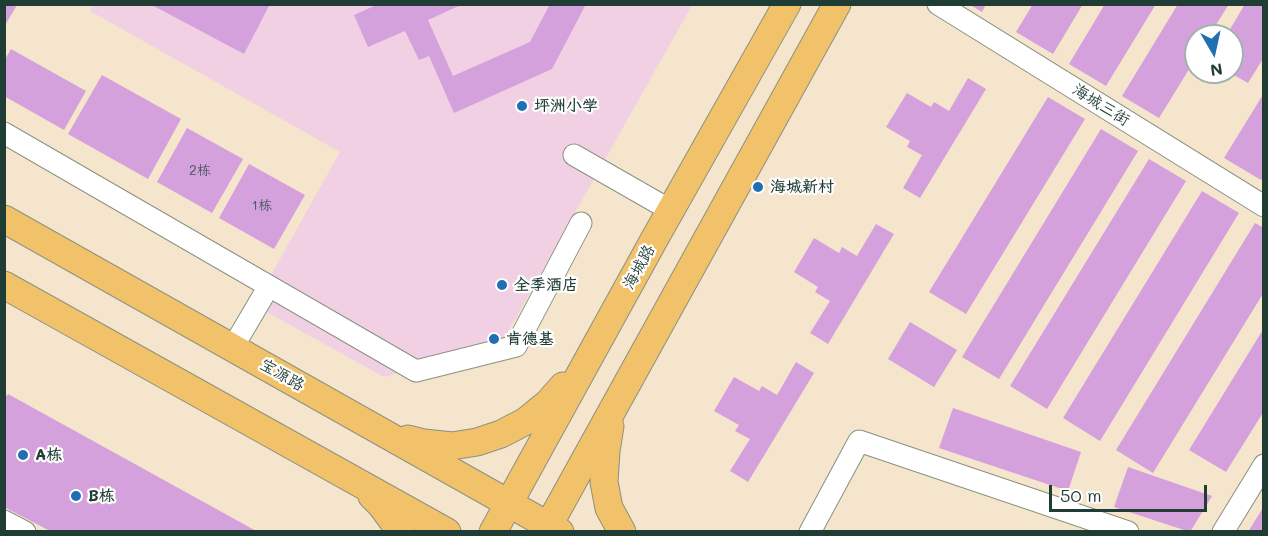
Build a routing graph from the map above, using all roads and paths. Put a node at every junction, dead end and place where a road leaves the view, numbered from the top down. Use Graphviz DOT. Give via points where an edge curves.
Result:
graph roads {
  1 [pos="787,4"];
  2 [pos="837,4"];
  3 [pos="938,4"];
  4 [pos="4,133"];
  5 [pos="574,155"];
  6 [pos="1263,206"];
  7 [pos="670,210"];
  8 [pos="4,219"];
  9 [pos="582,223"];
  10 [pos="4,285"];
  11 [pos="269,286"];
  12 [pos="233,347"];
  13 [pos="588,358"];
  14 [pos="625,387"];
  15 [pos="377,429"];
  16 [pos="1263,465"];
  17 [pos="349,476"];
  18 [pos="508,504"];
  19 [pos="4,521"];
  20 [pos="551,529"];
  21 [pos="26,531"];
  22 [pos="401,531"];
  23 [pos="447,531"];
  24 [pos="493,531"];
  25 [pos="622,531"];
  26 [pos="810,531"];
  27 [pos="1128,531"];
  28 [pos="1223,531"];
  1 -- 7 [label="main road, 海城路"];
  2 -- 14 [label="main road"];
  3 -- 6 [label="street, 海城三街"];
  4 -- 11 [label="street"];
  5 -- 7 [label="street"];
  7 -- 13 [label="main road, 海城路"];
  8 -- 12 [label="main road, 宝源路"];
  9 -- 11 [label="street" via="516,346 416,371"];
  10 -- 17 [label="main road"];
  11 -- 12 [label="street"];
  12 -- 15 [label="main road, 宝源路"];
  13 -- 15 [label="main road" via="548,403 501,434 452,446 424,443"];
  13 -- 18 [label="main road, 海城路"];
  14 -- 20 [label="main road"];
  14 -- 25 [label="main road" via="610,425 604,482 609,508"];
  15 -- 18 [label="main road, 宝源路"];
  16 -- 28 [label="street"];
  17 -- 22 [label="main road" via="381,505"];
  17 -- 23 [label="main road"];
  18 -- 20 [label="main road, 宝源路"];
  18 -- 24 [label="main road, 海城路"];
  19 -- 21 [label="street"];
  26 -- 27 [label="street" via="859,441"];
}
